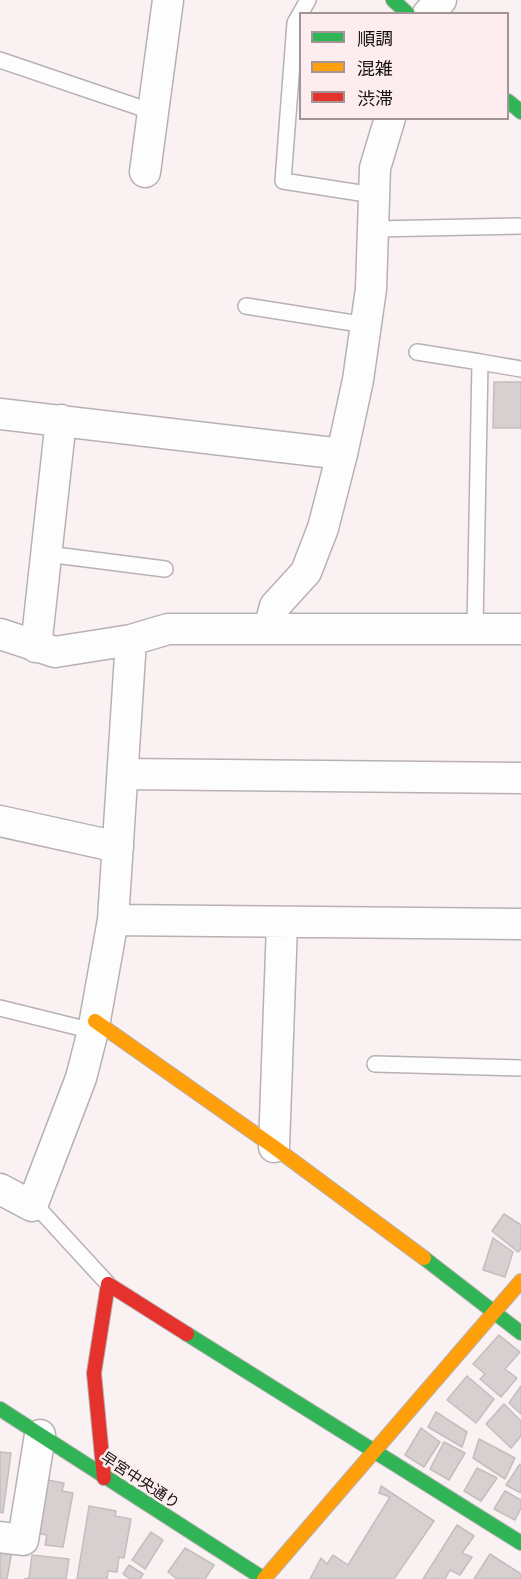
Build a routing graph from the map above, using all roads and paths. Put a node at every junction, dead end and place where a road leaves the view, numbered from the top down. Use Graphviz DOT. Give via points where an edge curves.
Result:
graph roads {
  1 [pos="168,0"];
  2 [pos="393,0"];
  3 [pos="441,0"];
  4 [pos="406,12"];
  5 [pos="430,12"];
  6 [pos="299,16"];
  7 [pos="0,60"];
  8 [pos="509,102"];
  9 [pos="153,112"];
  10 [pos="521,112"];
  11 [pos="389,120"];
  12 [pos="145,172"];
  13 [pos="373,195"];
  14 [pos="521,225"];
  15 [pos="374,229"];
  16 [pos="246,306"];
  17 [pos="366,325"];
  18 [pos="417,352"];
  19 [pos="480,362"];
  20 [pos="521,369"];
  21 [pos="0,414"];
  22 [pos="61,420"];
  23 [pos="342,454"];
  24 [pos="47,554"];
  25 [pos="165,569"];
  26 [pos="475,627"];
  27 [pos="521,628"];
  28 [pos="269,629"];
  29 [pos="0,634"];
  30 [pos="131,640"];
  31 [pos="36,647"];
  32 [pos="124,774"];
  33 [pos="521,778"];
  34 [pos="0,821"];
  35 [pos="118,847"];
  36 [pos="112,920"];
  37 [pos="282,924"];
  38 [pos="521,924"];
  39 [pos="0,1008"];
  40 [pos="94,1026"];
  41 [pos="375,1064"];
  42 [pos="521,1068"];
  43 [pos="274,1147"];
  44 [pos="0,1189"];
  45 [pos="32,1206"];
  46 [pos="521,1281"];
  47 [pos="108,1284"];
  48 [pos="496,1311"];
  49 [pos="521,1333"];
  50 [pos="0,1410"];
  51 [pos="40,1435"];
  52 [pos="373,1453"];
  53 [pos="104,1478"];
  54 [pos="0,1537"];
  55 [pos="521,1543"];
  56 [pos="264,1579"];
  1 -- 9 [label="street"];
  2 -- 4 [label="street"];
  3 -- 5 [label="street"];
  6 -- 13 [label="lane" via="295,23 283,181"];
  7 -- 9 [label="lane"];
  8 -- 10 [label="street"];
  9 -- 12 [label="street"];
  11 -- 13 [label="street" via="375,168"];
  13 -- 15 [label="street"];
  14 -- 15 [label="lane"];
  15 -- 17 [label="street"];
  16 -- 17 [label="lane"];
  17 -- 23 [label="street"];
  18 -- 19 [label="lane"];
  19 -- 20 [label="lane"];
  19 -- 26 [label="lane"];
  21 -- 22 [label="street"];
  22 -- 23 [label="street"];
  22 -- 24 [label="street"];
  23 -- 28 [label="street" via="323,528 306,572 275,606"];
  24 -- 25 [label="lane"];
  24 -- 31 [label="street"];
  26 -- 27 [label="street"];
  26 -- 28 [label="street"];
  28 -- 30 [label="street" via="168,629"];
  29 -- 31 [label="street"];
  30 -- 31 [label="street" via="55,652"];
  30 -- 32 [label="street"];
  32 -- 33 [label="street"];
  32 -- 35 [label="street"];
  34 -- 35 [label="street"];
  35 -- 36 [label="street"];
  36 -- 37 [label="street"];
  36 -- 40 [label="street"];
  37 -- 38 [label="street"];
  37 -- 43 [label="street"];
  39 -- 40 [label="lane"];
  40 -- 43 [label="street"];
  40 -- 45 [label="street" via="81,1078"];
  41 -- 42 [label="lane"];
  43 -- 48 [label="street"];
  44 -- 45 [label="street"];
  45 -- 47 [label="lane"];
  46 -- 48 [label="street"];
  47 -- 52 [label="street"];
  47 -- 53 [label="street" via="94,1373"];
  48 -- 49 [label="street"];
  48 -- 52 [label="street"];
  50 -- 51 [label="street, 早宮中央通り"];
  51 -- 53 [label="street, 早宮中央通り"];
  51 -- 54 [label="street" via="23,1540"];
  52 -- 55 [label="street"];
  52 -- 56 [label="street"];
  53 -- 56 [label="street, 早宮中央通り"];
}
